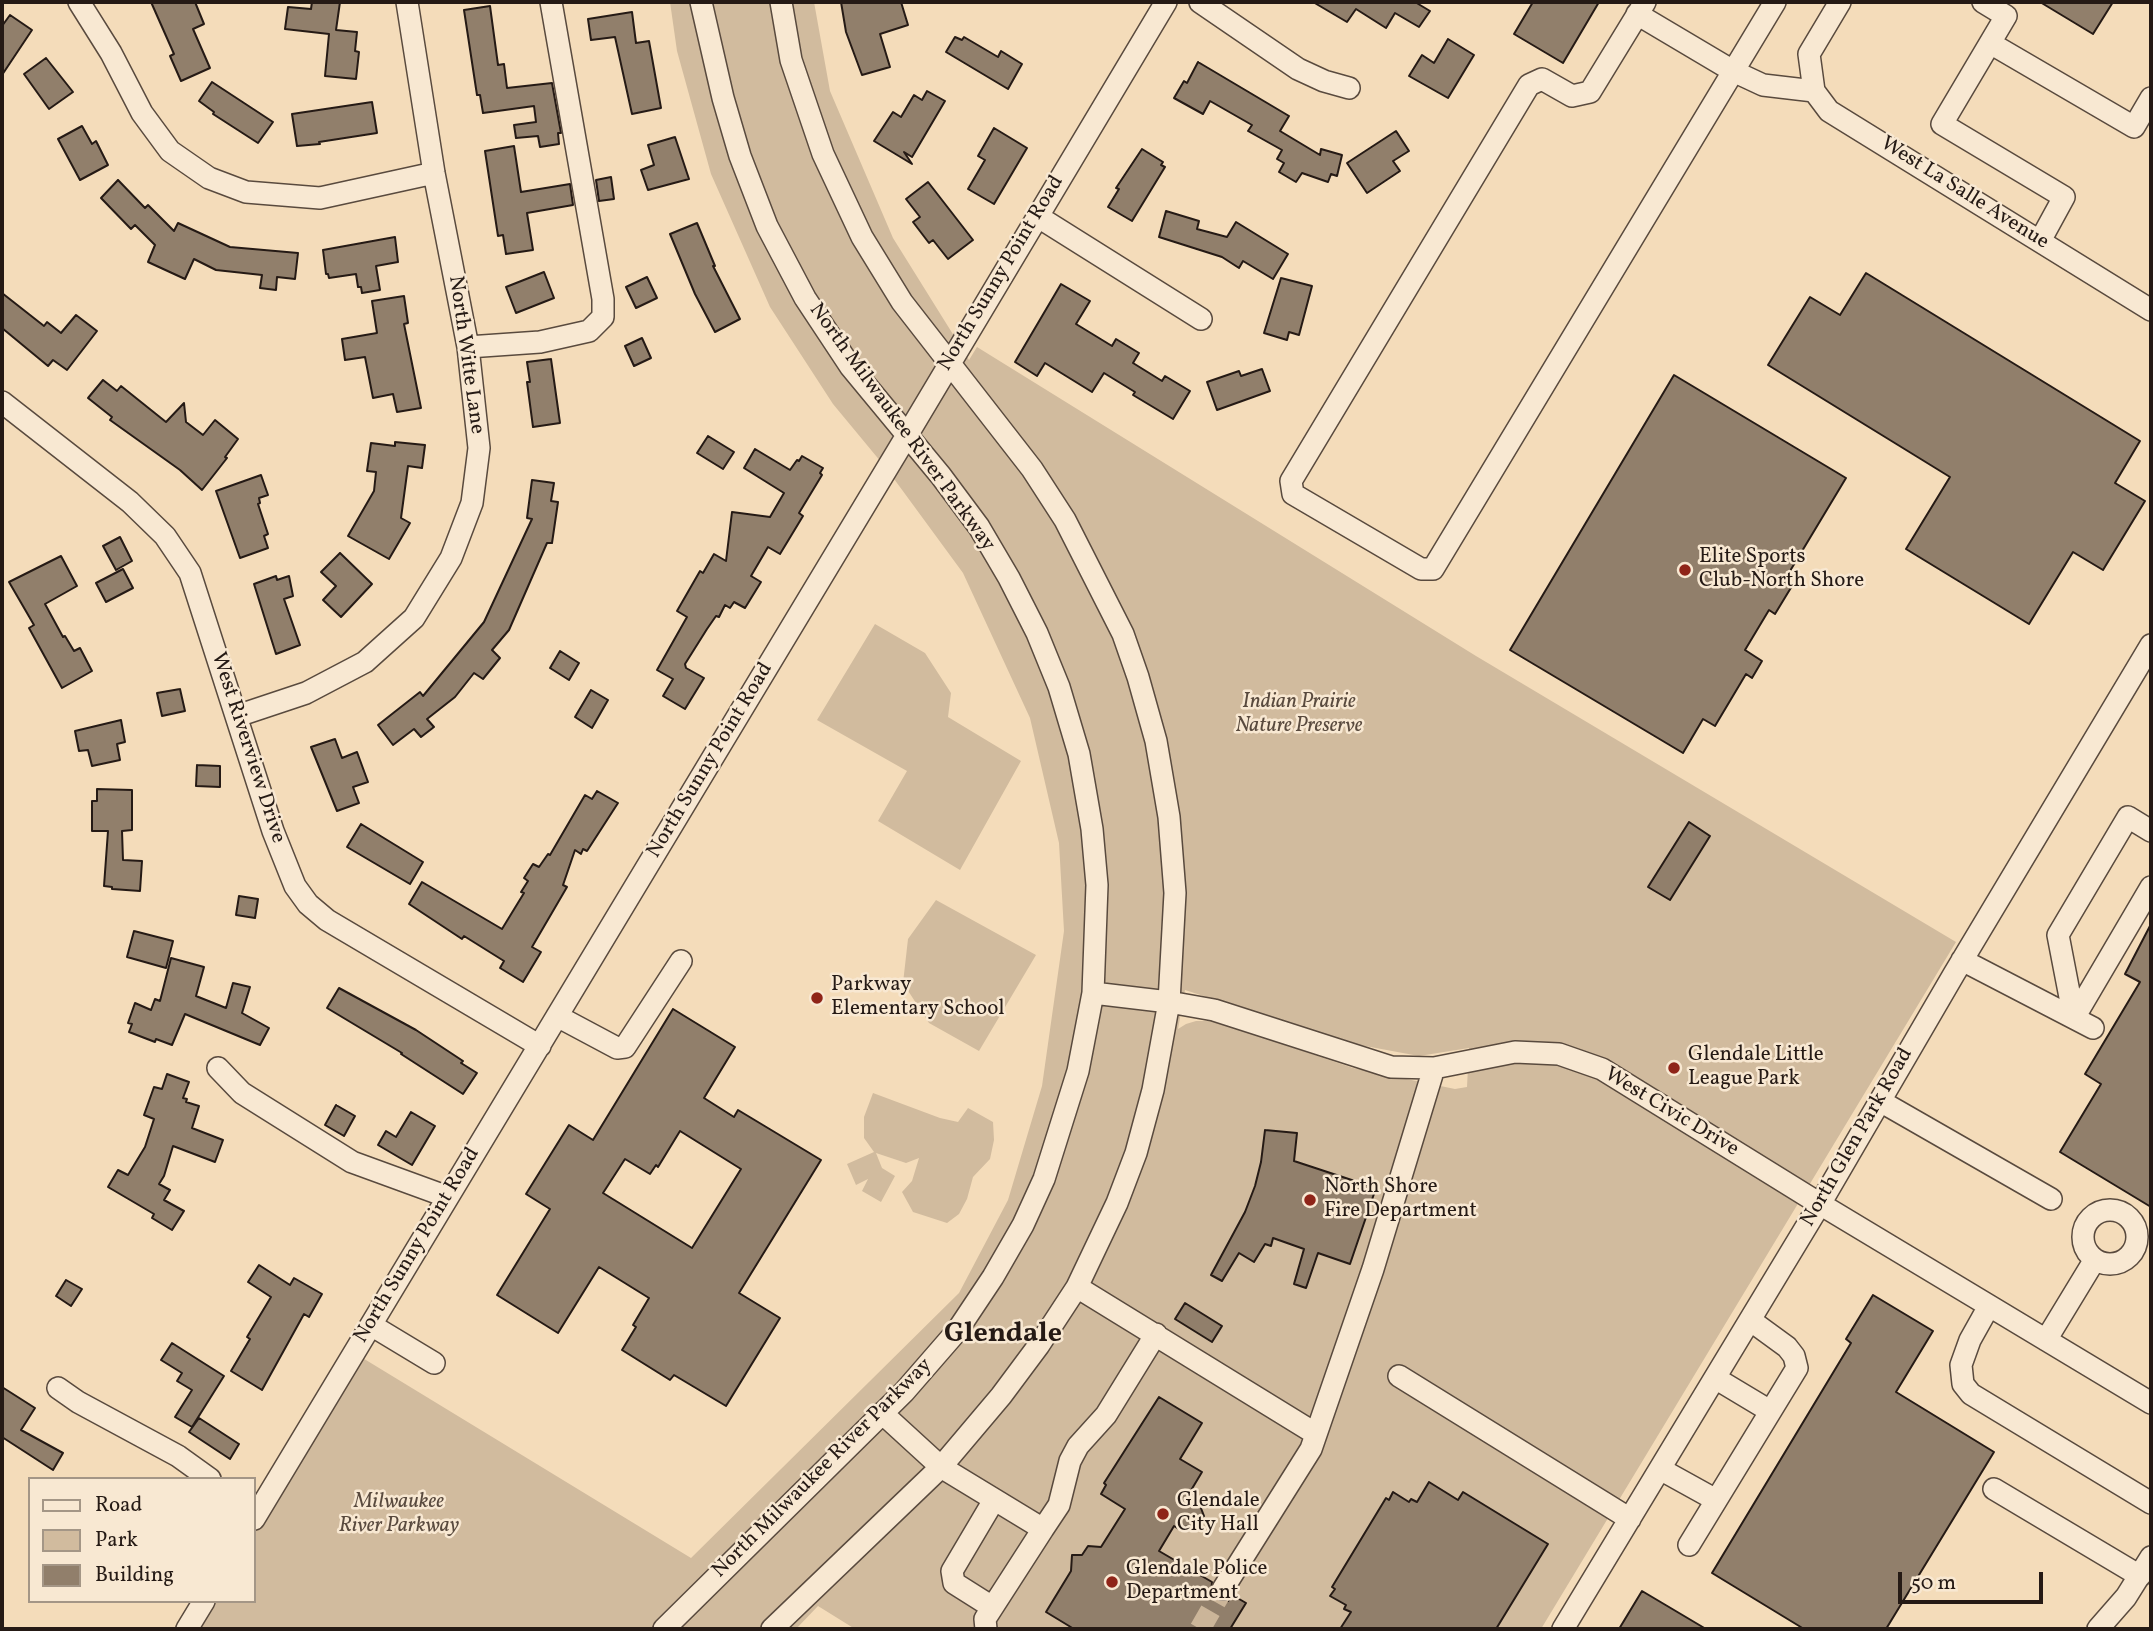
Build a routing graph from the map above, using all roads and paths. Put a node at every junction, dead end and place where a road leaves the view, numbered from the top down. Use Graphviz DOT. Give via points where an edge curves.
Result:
graph roads {
  1 [pos="79,2"];
  2 [pos="407,2"];
  3 [pos="551,2"];
  4 [pos="701,2"];
  5 [pos="781,2"];
  6 [pos="1166,2"];
  7 [pos="1200,2"];
  8 [pos="1775,2"];
  9 [pos="1840,2"];
  10 [pos="1983,2"];
  11 [pos="1641,8"];
  12 [pos="1990,43"];
  13 [pos="1733,71"];
  14 [pos="1349,88"];
  15 [pos="1814,91"];
  16 [pos="2151,98"];
  17 [pos="435,173"];
  18 [pos="1037,216"];
  19 [pos="2040,241"];
  20 [pos="2151,310"];
  21 [pos="1201,319"];
  22 [pos="468,347"];
  23 [pos="948,365"];
  24 [pos="2,402"];
  25 [pos="906,437"];
  26 [pos="2149,655"];
  27 [pos="237,716"];
  28 [pos="2151,831"];
  29 [pos="2151,887"];
  30 [pos="1962,960"];
  31 [pos="681,961"];
  32 [pos="1093,993"];
  33 [pos="1170,1002"];
  34 [pos="557,1016"];
  35 [pos="2083,1023"];
  36 [pos="540,1046"];
  37 [pos="218,1068"];
  38 [pos="1434,1068"];
  39 [pos="1880,1101"];
  40 [pos="448,1197"];
  41 [pos="2051,1199"];
  42 [pos="1820,1204"];
  43 [pos="2094,1261"];
  44 [pos="1077,1287"];
  45 [pos="1989,1306"];
  46 [pos="1750,1320"];
  47 [pos="371,1325"];
  48 [pos="1156,1334"];
  49 [pos="2046,1340"];
  50 [pos="434,1363"];
  51 [pos="1399,1376"];
  52 [pos="1715,1378"];
  53 [pos="58,1388"];
  54 [pos="2151,1403"];
  55 [pos="1770,1410"];
  56 [pos="883,1413"];
  57 [pos="1316,1434"];
  58 [pos="941,1467"];
  59 [pos="1660,1469"];
  60 [pos="207,1477"];
  61 [pos="1994,1489"];
  62 [pos="994,1500"];
  63 [pos="1716,1500"];
  64 [pos="2151,1503"];
  65 [pos="256,1515"];
  66 [pos="1630,1519"];
  67 [pos="1043,1529"];
  68 [pos="1689,1545"];
  69 [pos="2151,1557"];
  70 [pos="2140,1576"];
  71 [pos="1223,1589"];
  72 [pos="203,1603"];
  73 [pos="992,1607"];
  74 [pos="187,1629"];
  75 [pos="664,1629"];
  76 [pos="772,1629"];
  77 [pos="986,1629"];
  78 [pos="1563,1629"];
  79 [pos="2098,1629"];
  1 -- 17 [label="street" via="142,113 170,151 209,178 246,192 320,198"];
  2 -- 17 [label="street, North Witte Lane"];
  3 -- 22 [label="street" via="603,317 589,331 540,342"];
  4 -- 25 [label="street, North Milwaukee River Parkway" via="740,156 767,226 805,298 850,366"];
  5 -- 23 [label="street" via="791,61 823,155 862,237"];
  6 -- 18 [label="street, North Sunny Point Road"];
  7 -- 14 [label="street" via="1297,69"];
  8 -- 13 [label="street"];
  9 -- 15 [label="street" via="1809,54"];
  10 -- 12 [label="street" via="2006,16"];
  11 -- 13 [label="street"];
  11 -- 13 [label="street" via="1590,92 1572,96 1542,79 1529,85 1291,481 1293,494 1421,569 1433,569"];
  12 -- 16 [label="street" via="2134,127"];
  12 -- 19 [label="street" via="1942,124 2064,197"];
  13 -- 15 [label="street" via="1763,85"];
  15 -- 19 [label="street, West La Salle Avenue" via="1829,111"];
  17 -- 22 [label="street, North Witte Lane"];
  18 -- 21 [label="street"];
  18 -- 23 [label="street, North Sunny Point Road"];
  19 -- 20 [label="street, West La Salle Avenue"];
  22 -- 27 [label="street, North Witte Lane" via="479,448 472,503 451,558 414,618 365,662 306,693"];
  23 -- 25 [label="street, North Sunny Point Road"];
  23 -- 33 [label="street" via="1031,469 1065,520 1101,587 1130,656 1156,741 1168,817 1175,894"];
  24 -- 27 [label="street, West Riverview Drive" via="130,502 165,536 190,573"];
  25 -- 32 [label="street, North Milwaukee River Parkway" via="979,527 1037,633 1059,687 1079,754 1092,829 1097,885"];
  25 -- 34 [label="street, North Sunny Point Road"];
  26 -- 30 [label="street, North Glen Park Road"];
  27 -- 36 [label="street, West Riverview Drive" via="273,831 295,886 308,904 327,920"];
  28 -- 35 [label="street" via="2128,817 2057,935"];
  29 -- 35 [label="street"];
  30 -- 35 [label="street"];
  30 -- 39 [label="street, North Glen Park Road"];
  31 -- 34 [label="street" via="625,1047 617,1048"];
  32 -- 33 [label="street, West Civic Drive"];
  32 -- 56 [label="street, North Milwaukee River Parkway" via="1078,1071 1044,1179 1023,1225 957,1331"];
  33 -- 38 [label="street, West Civic Drive" via="1214,1010 1391,1067"];
  33 -- 44 [label="street" via="1136,1153"];
  34 -- 36 [label="street, North Sunny Point Road"];
  36 -- 40 [label="street, North Sunny Point Road"];
  37 -- 40 [label="street" via="242,1093 352,1161"];
  38 -- 42 [label="street, West Civic Drive" via="1515,1052 1559,1055 1602,1069"];
  38 -- 57 [label="street" via="1373,1269"];
  39 -- 41 [label="street"];
  39 -- 42 [label="street, North Glen Park Road"];
  40 -- 47 [label="street, North Sunny Point Road"];
  42 -- 45 [label="street, West Civic Drive"];
  42 -- 46 [label="street, North Glen Park Road"];
  43 -- 49 [label="street"];
  44 -- 48 [label="street"];
  44 -- 58 [label="street" via="1009,1385"];
  45 -- 49 [label="street, West Civic Drive"];
  45 -- 64 [label="street" via="1961,1365 1971,1394"];
  46 -- 52 [label="street, North Glen Park Road"];
  46 -- 55 [label="street" via="1787,1346 1797,1368"];
  47 -- 50 [label="street"];
  47 -- 65 [label="street, North Sunny Point Road"];
  48 -- 57 [label="street"];
  48 -- 67 [label="street" via="1106,1415 1078,1446 1059,1505"];
  49 -- 54 [label="street, West Civic Drive"];
  51 -- 66 [label="street"];
  52 -- 55 [label="street"];
  52 -- 59 [label="street, North Glen Park Road"];
  53 -- 60 [label="street"];
  55 -- 63 [label="street"];
  56 -- 58 [label="street"];
  56 -- 75 [label="street, North Milwaukee River Parkway"];
  57 -- 71 [label="street"];
  58 -- 62 [label="street"];
  58 -- 76 [label="street"];
  59 -- 63 [label="street"];
  59 -- 66 [label="street, North Glen Park Road"];
  61 -- 70 [label="street"];
  62 -- 67 [label="street"];
  62 -- 73 [label="street" via="952,1571 954,1583"];
  63 -- 68 [label="street"];
  66 -- 78 [label="street, North Glen Park Road"];
  67 -- 73 [label="street"];
  69 -- 70 [label="street"];
  70 -- 79 [label="street"];
  72 -- 74 [label="street"];
  73 -- 77 [label="street" via="985,1619"];
}
